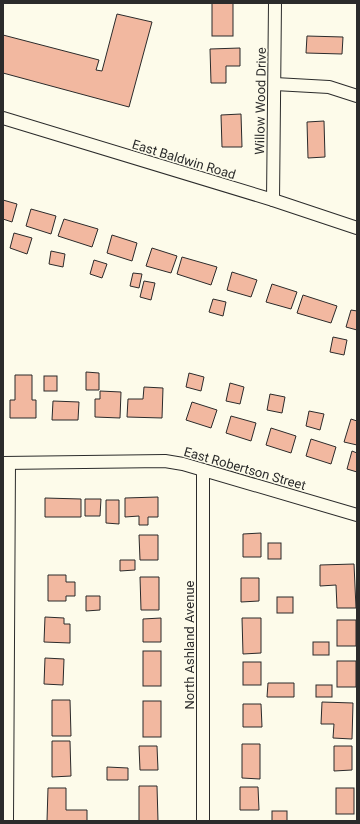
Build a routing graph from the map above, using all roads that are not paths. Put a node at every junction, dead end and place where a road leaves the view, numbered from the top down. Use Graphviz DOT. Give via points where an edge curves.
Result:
graph roads {
  1 [pos="275,3"];
  2 [pos="275,84"];
  3 [pos="357,96"];
  4 [pos="3,118"];
  5 [pos="273,200"];
  6 [pos="357,228"];
  7 [pos="6,463"];
  8 [pos="203,470"];
  9 [pos="357,515"];
  10 [pos="7,821"];
  11 [pos="203,821"];
  1 -- 2 [label="street, Willow Wood Drive"];
  2 -- 3 [label="street" via="329,87"];
  2 -- 5 [label="street, Willow Wood Drive"];
  4 -- 5 [label="street, East Baldwin Road"];
  5 -- 6 [label="street, East Baldwin Road"];
  7 -- 8 [label="street, East Robertson Street" via="165,461"];
  7 -- 10 [label="street"];
  8 -- 9 [label="street, East Robertson Street"];
  8 -- 11 [label="street, North Ashland Avenue"];
}
